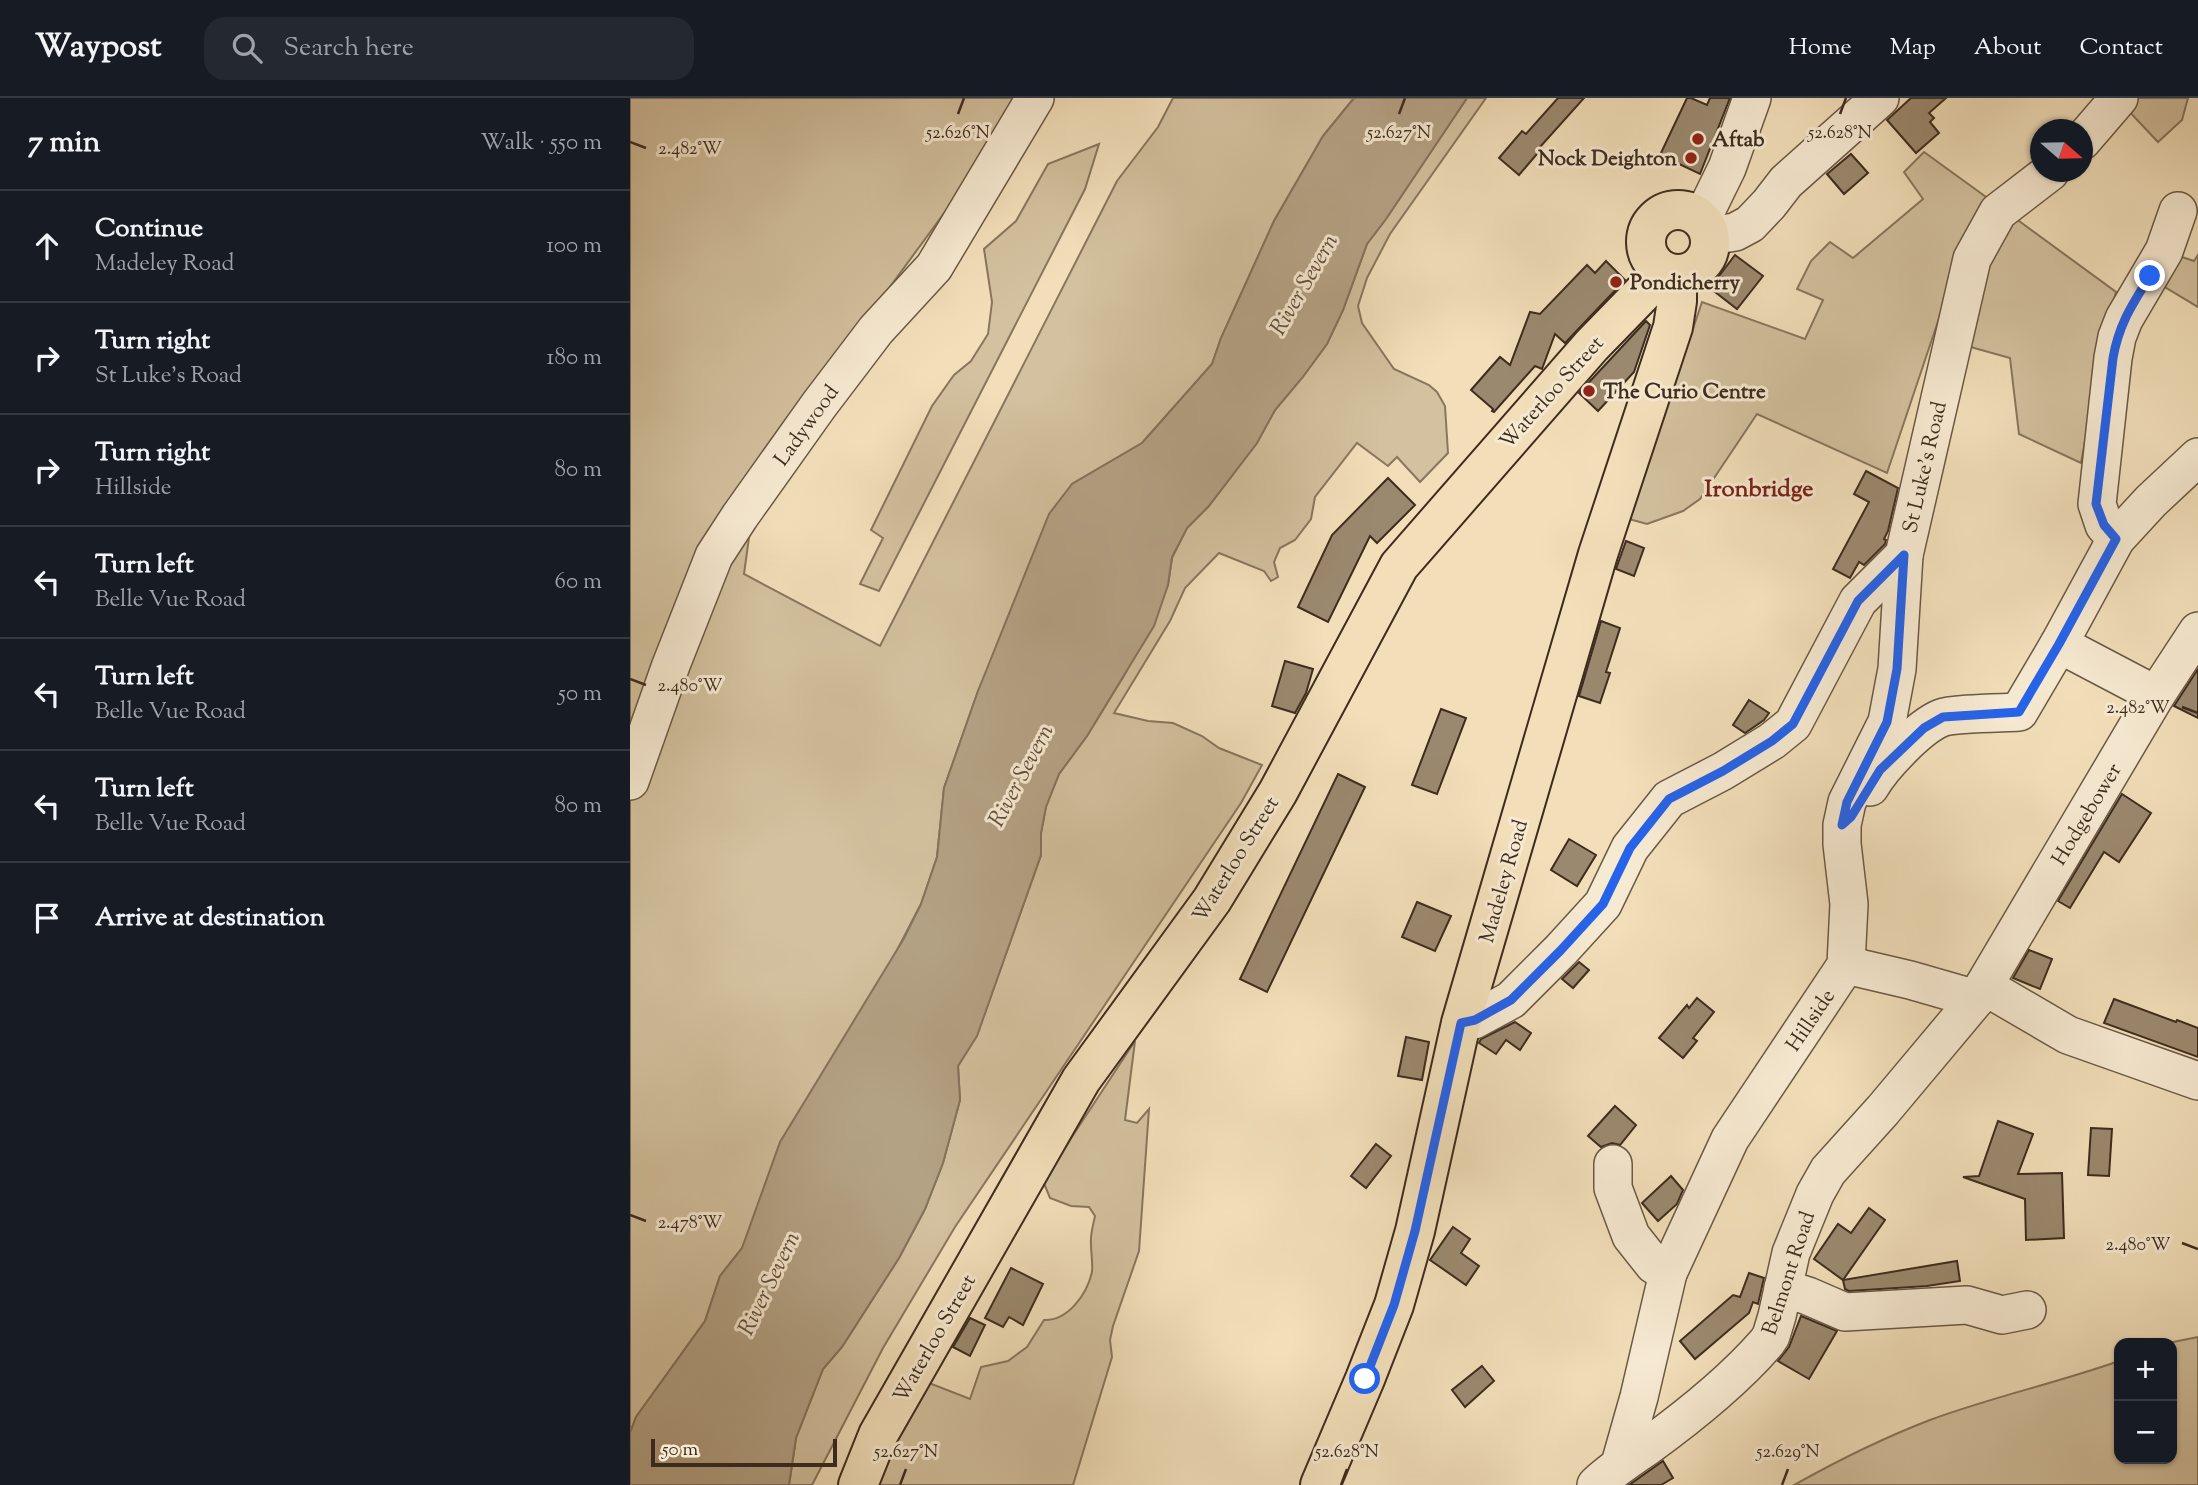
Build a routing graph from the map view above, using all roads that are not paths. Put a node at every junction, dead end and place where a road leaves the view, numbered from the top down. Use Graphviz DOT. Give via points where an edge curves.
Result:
graph roads {
  1 [pos="1035,98"];
  2 [pos="1752,98"];
  3 [pos="1880,98"];
  4 [pos="2119,98"];
  5 [pos="2093,128"];
  6 [pos="2037,182"];
  7 [pos="2178,211"];
  8 [pos="1706,227"];
  9 [pos="1671,273"];
  10 [pos="2198,457"];
  11 [pos="2116,539"];
  12 [pos="1904,555"];
  13 [pos="2198,631"];
  14 [pos="2059,644"];
  15 [pos="2157,695"];
  16 [pos="630,781"];
  17 [pos="1842,825"];
  18 [pos="1846,965"];
  19 [pos="1980,992"];
  20 [pos="1461,1023"];
  21 [pos="2198,1081"];
  22 [pos="1613,1164"];
  23 [pos="1668,1273"];
  24 [pos="1783,1288"];
  25 [pos="2027,1311"];
  26 [pos="1608,1474"];
  27 [pos="858,1485"];
  28 [pos="1320,1485"];
  1 -- 16 [label="street, Ladywood" via="934,267 876,330 827,394 714,556"];
  2 -- 8 [label="street"];
  3 -- 8 [label="street" via="1786,181 1750,223 1735,232"];
  4 -- 5 [label="street"];
  6 -- 12 [label="street, St Luke's Road" via="1998,212 1972,259"];
  7 -- 11 [label="street" via="2164,251 2124,319 2113,358 2096,504"];
  8 -- 9 [label="main road" via="1710,245 1703,262 1696,269"];
  8 -- 9 [label="main road" via="1683,209 1655,219 1646,247 1656,266"];
  9 -- 20 [label="main road, Madeley Road" via="1677,301 1673,327 1598,554"];
  9 -- 27 [label="main road, Waterloo Street" via="1591,345 1399,566 1278,792 1218,889 1081,1080 878,1435"];
  10 -- 11 [label="street"];
  11 -- 14 [label="street"];
  12 -- 17 [label="street, Hillside" via="1897,669 1887,722 1847,802"];
  12 -- 20 [label="street, St Luke's Road" via="1858,601 1793,724 1723,771 1669,799 1630,848 1603,904 1569,941 1511,1000"];
  13 -- 15 [label="street, Hodgebower"];
  14 -- 15 [label="street"];
  14 -- 17 [label="street" via="2019,712 1943,717 1924,728 1880,770"];
  15 -- 19 [label="street, Hodgebower"];
  17 -- 18 [label="street, Hillside" via="1849,904"];
  18 -- 19 [label="street"];
  18 -- 23 [label="street, Hillside" via="1730,1139"];
  19 -- 21 [label="street" via="2068,1035"];
  19 -- 24 [label="street, Belmont Road" via="1828,1171 1791,1253"];
  20 -- 28 [label="main road, Madeley Road" via="1394,1305"];
  22 -- 23 [label="street" via="1613,1188 1631,1236 1654,1265"];
  23 -- 26 [label="street, Hillside" via="1639,1397"];
  24 -- 25 [label="street" via="1845,1312 1968,1304 2002,1315"];
  24 -- 26 [label="street, Belmont Road" via="1771,1336 1758,1353 1736,1376"];
}
